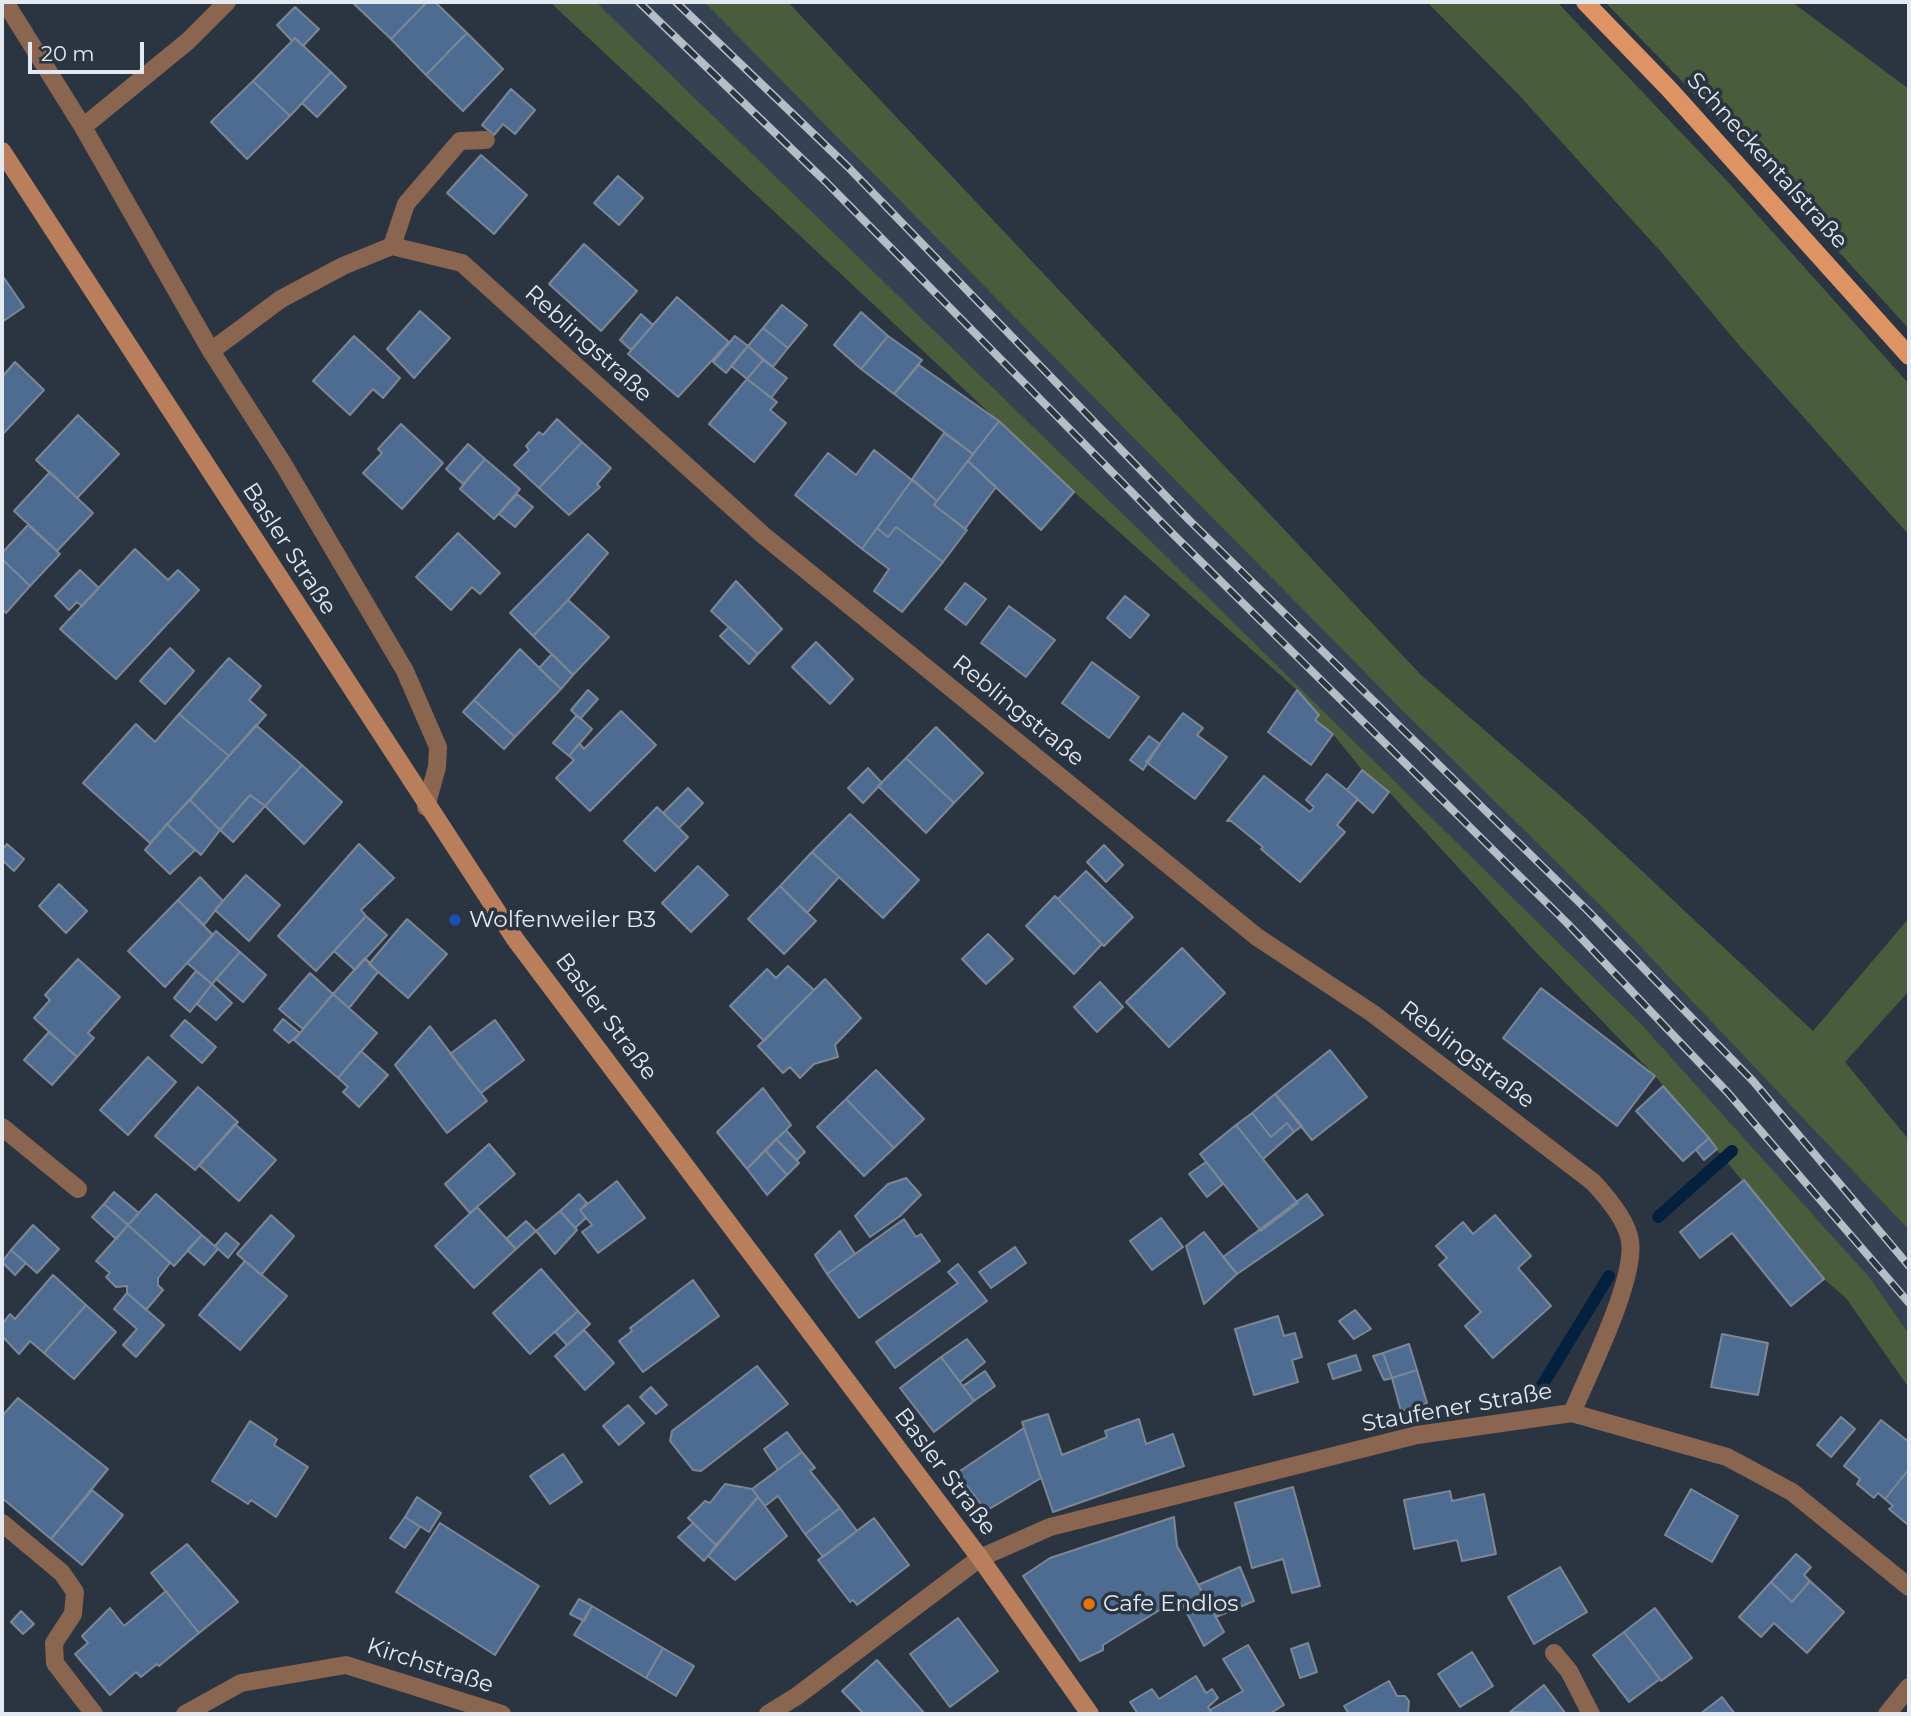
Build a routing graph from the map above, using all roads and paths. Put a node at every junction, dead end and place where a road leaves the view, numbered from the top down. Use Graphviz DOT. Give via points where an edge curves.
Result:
graph roads {
  1 [pos="5,2"];
  2 [pos="227,2"];
  3 [pos="1584,2"];
  4 [pos="83,127"];
  5 [pos="486,140"];
  6 [pos="2,150"];
  7 [pos="392,246"];
  8 [pos="211,351"];
  9 [pos="1909,356"];
  10 [pos="426,807"];
  11 [pos="2,1127"];
  12 [pos="78,1189"];
  13 [pos="1572,1413"];
  14 [pos="2,1524"];
  15 [pos="980,1558"];
  16 [pos="1909,1587"];
  17 [pos="1553,1653"];
  18 [pos="1909,1687"];
  19 [pos="94,1714"];
  20 [pos="185,1714"];
  21 [pos="502,1714"];
  22 [pos="768,1714"];
  23 [pos="1090,1714"];
  24 [pos="1591,1714"];
  25 [pos="1887,1714"];
  1 -- 4 [label="street"];
  2 -- 4 [label="street" via="188,41"];
  3 -- 9 [label="main road, Schneckentalstraße" via="1688,110"];
  4 -- 8 [label="street"];
  5 -- 7 [label="street" via="460,141 406,204"];
  6 -- 10 [label="main road, Basler Straße"];
  7 -- 8 [label="street" via="281,299"];
  7 -- 13 [label="street, Reblingstraße" via="462,263 763,535 1247,929 1372,1013 1593,1182 1611,1203 1630,1240 1628,1273"];
  8 -- 10 [label="street" via="282,462 426,713 438,747"];
  10 -- 15 [label="main road, Basler Straße" via="515,939"];
  11 -- 12 [label="street"];
  13 -- 15 [label="street, Staufener Straße" via="1417,1434 1050,1527"];
  13 -- 16 [label="street, Staufener Straße" via="1727,1457 1792,1492"];
  14 -- 19 [label="street" via="62,1573 75,1592 73,1614 54,1643 55,1663"];
  15 -- 22 [label="street"];
  15 -- 23 [label="main road, Basler Straße"];
  17 -- 24 [label="street" via="1569,1671"];
  18 -- 25 [label="street"];
  20 -- 21 [label="street, Kirchstraße" via="241,1683 346,1665"];
}
